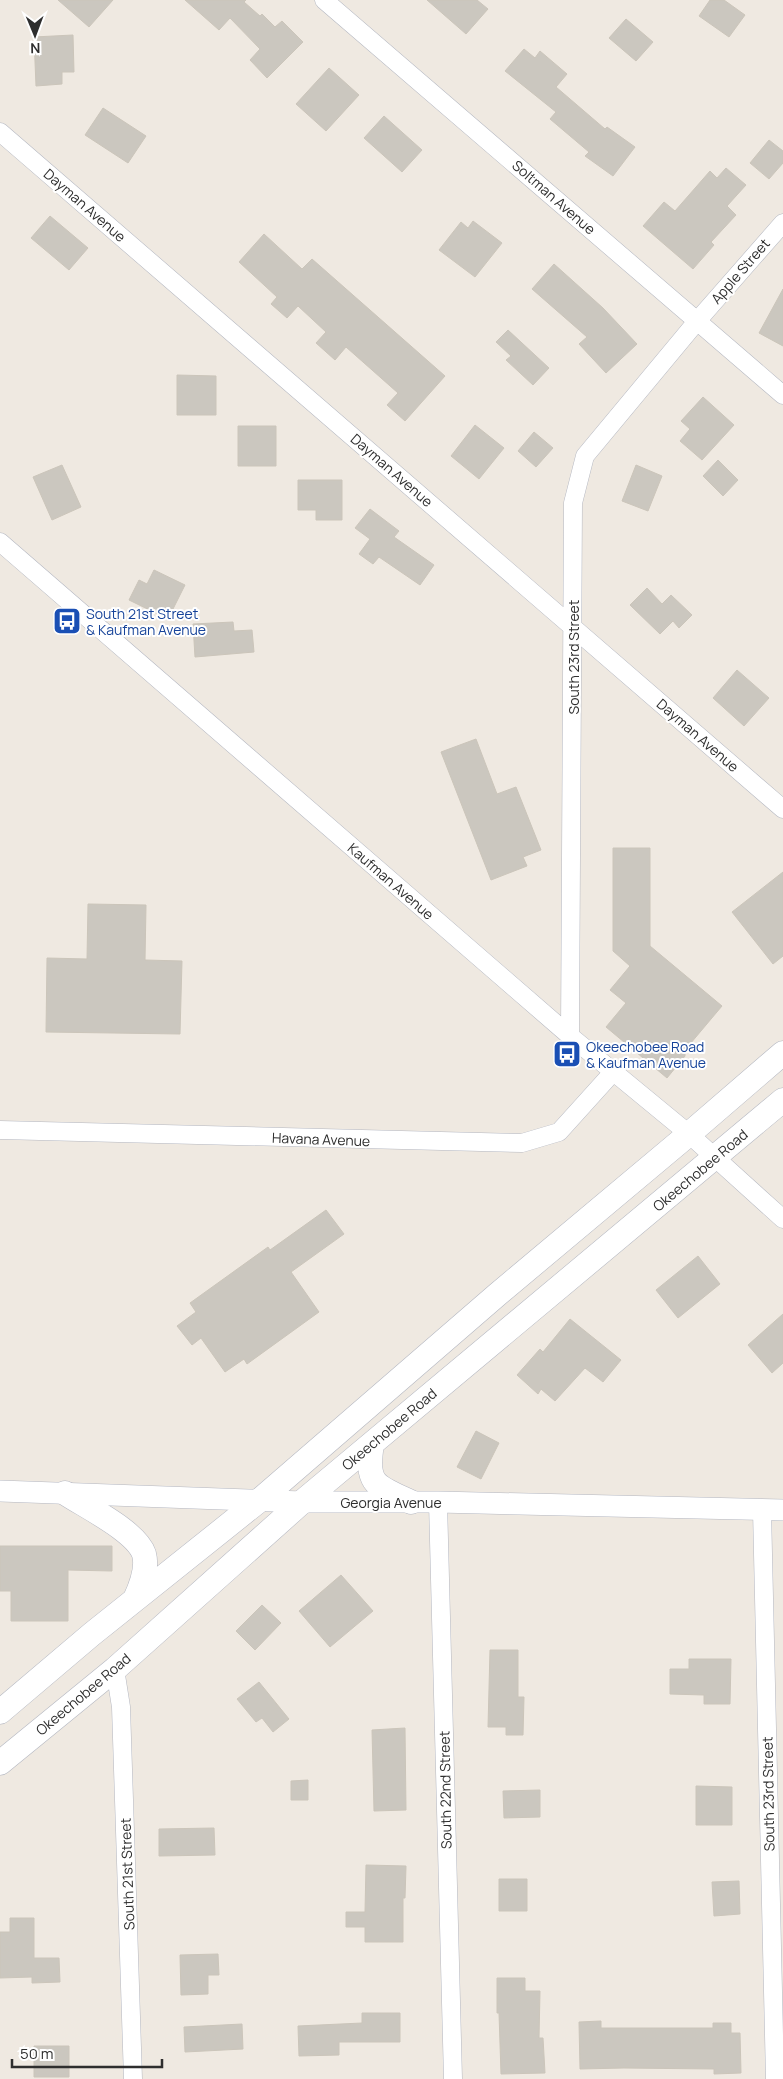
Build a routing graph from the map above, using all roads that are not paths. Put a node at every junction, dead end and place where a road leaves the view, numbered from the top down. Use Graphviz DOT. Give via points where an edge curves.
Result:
graph roads {
  1 [pos="324,0"];
  2 [pos="0,132"];
  3 [pos="783,223"];
  4 [pos="698,320"];
  5 [pos="783,395"];
  6 [pos="0,542"];
  7 [pos="573,626"];
  8 [pos="783,809"];
  9 [pos="570,1036"];
  10 [pos="783,1052"];
  11 [pos="614,1071"];
  12 [pos="783,1100"];
  13 [pos="0,1130"];
  14 [pos="690,1134"];
  15 [pos="715,1158"];
  16 [pos="783,1219"];
  17 [pos="372,1444"];
  18 [pos="0,1491"];
  19 [pos="65,1493"];
  20 [pos="261,1499"];
  21 [pos="302,1502"];
  22 [pos="411,1502"];
  23 [pos="438,1502"];
  24 [pos="762,1510"];
  25 [pos="783,1510"];
  26 [pos="135,1599"];
  27 [pos="115,1669"];
  28 [pos="0,1712"];
  29 [pos="0,1763"];
  30 [pos="133,2079"];
  31 [pos="453,2079"];
  32 [pos="775,2079"];
  1 -- 4 [label="street, Soltman Avenue"];
  2 -- 7 [label="street, Dayman Avenue"];
  3 -- 4 [label="street, Apple Street"];
  4 -- 5 [label="street, Soltman Avenue"];
  4 -- 7 [label="street, South 23rd Street" via="585,456 574,503"];
  6 -- 9 [label="street, Kaufman Avenue"];
  7 -- 8 [label="street, Dayman Avenue"];
  7 -- 9 [label="street, South 23rd Street"];
  9 -- 11 [label="street, Kaufman Avenue"];
  10 -- 14 [label="main road"];
  11 -- 13 [label="street, Havana Avenue" via="559,1132 522,1143"];
  11 -- 14 [label="street, Kaufman Avenue"];
  12 -- 15 [label="main road, Okeechobee Road"];
  14 -- 15 [label="street, Kaufman Avenue"];
  14 -- 20 [label="main road" via="498,1294"];
  15 -- 16 [label="street, Kaufman Avenue"];
  15 -- 17 [label="main road, Okeechobee Road"];
  17 -- 21 [label="main road, Okeechobee Road"];
  17 -- 22 [label="main road" via="370,1475 380,1487"];
  18 -- 19 [label="street, Georgia Avenue"];
  19 -- 20 [label="street, Georgia Avenue"];
  19 -- 26 [label="main road" via="136,1541 144,1555 144,1578"];
  20 -- 21 [label="street, Georgia Avenue"];
  20 -- 26 [label="main road"];
  21 -- 22 [label="street, Georgia Avenue"];
  21 -- 27 [label="main road, Okeechobee Road"];
  22 -- 23 [label="street, Georgia Avenue"];
  23 -- 24 [label="street, Georgia Avenue"];
  23 -- 31 [label="street, South 22nd Street"];
  24 -- 25 [label="street, Georgia Avenue"];
  24 -- 32 [label="street, South 23rd Street"];
  26 -- 28 [label="main road"];
  27 -- 29 [label="main road, Okeechobee Road"];
  27 -- 30 [label="street, South 21st Street" via="121,1707"];
}
